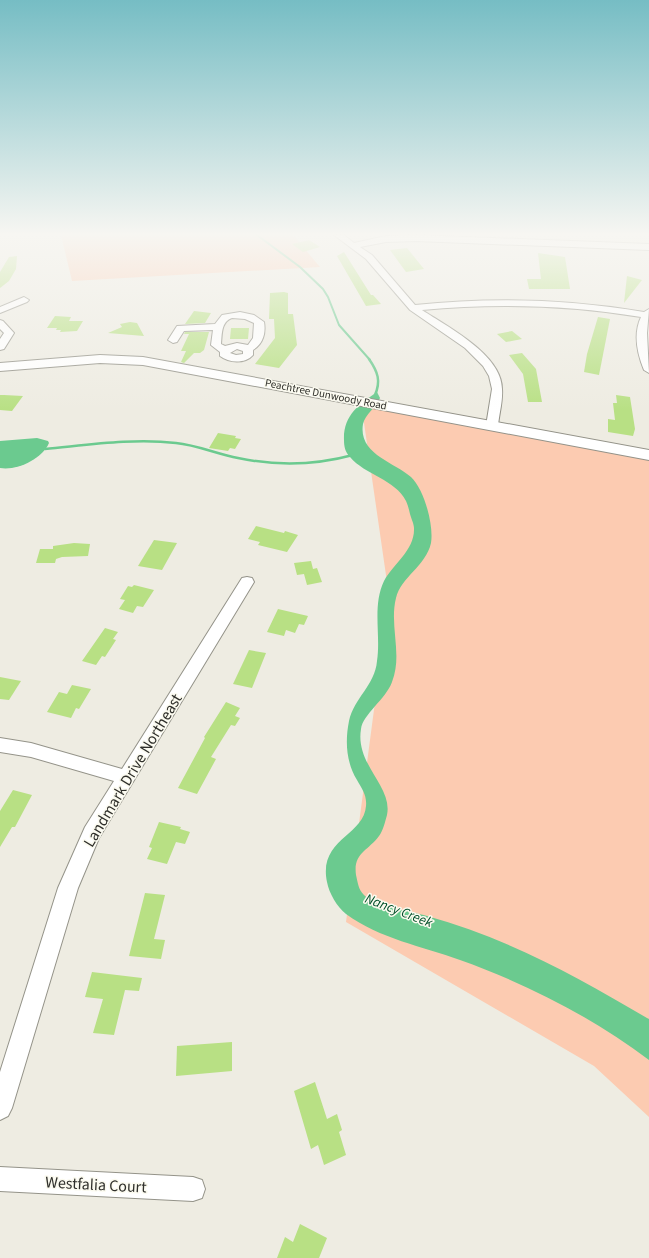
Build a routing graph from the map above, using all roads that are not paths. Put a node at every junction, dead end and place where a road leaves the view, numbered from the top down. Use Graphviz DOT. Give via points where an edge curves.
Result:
graph roads {
  1 [pos="401,294"];
  2 [pos="24,300"];
  3 [pos="413,308"];
  4 [pos="0,310"];
  5 [pos="648,313"];
  6 [pos="0,324"];
  7 [pos="219,327"];
  8 [pos="173,340"];
  9 [pos="0,347"];
  10 [pos="248,349"];
  11 [pos="225,351"];
  12 [pos="233,359"];
  13 [pos="0,367"];
  14 [pos="649,370"];
  15 [pos="223,375"];
  16 [pos="492,426"];
  17 [pos="649,455"];
  18 [pos="247,582"];
  19 [pos="0,745"];
  20 [pos="125,777"];
  21 [pos="0,1108"];
  22 [pos="0,1179"];
  23 [pos="193,1190"];
  1 -- 3 [label="street"];
  2 -- 4 [label="street"];
  3 -- 5 [label="street" via="473,302 530,302"];
  3 -- 16 [label="street" via="469,346 487,364 494,376 497,389"];
  5 -- 14 [label="street" via="643,330 643,347"];
  6 -- 9 [label="street" via="9,333"];
  7 -- 8 [label="street" via="181,328"];
  7 -- 10 [label="street" via="221,320 230,316 247,315 256,319 260,325 258,341 253,348"];
  7 -- 11 [label="street" via="216,345"];
  10 -- 11 [label="street" via="237,346"];
  10 -- 12 [label="street" via="249,352 244,357"];
  11 -- 12 [label="street" via="226,356"];
  12 -- 15 [label="street"];
  13 -- 15 [label="main road, Peachtree Dunwoody Road" via="120,359"];
  15 -- 16 [label="main road, Peachtree Dunwoody Road"];
  16 -- 17 [label="main road, Peachtree Dunwoody Road"];
  18 -- 20 [label="street, Landmark Drive Northeast"];
  19 -- 20 [label="street" via="31,750"];
  20 -- 21 [label="street, Landmark Drive Northeast" via="92,833 68,888"];
  22 -- 23 [label="street, Westfalia Court"];
}
